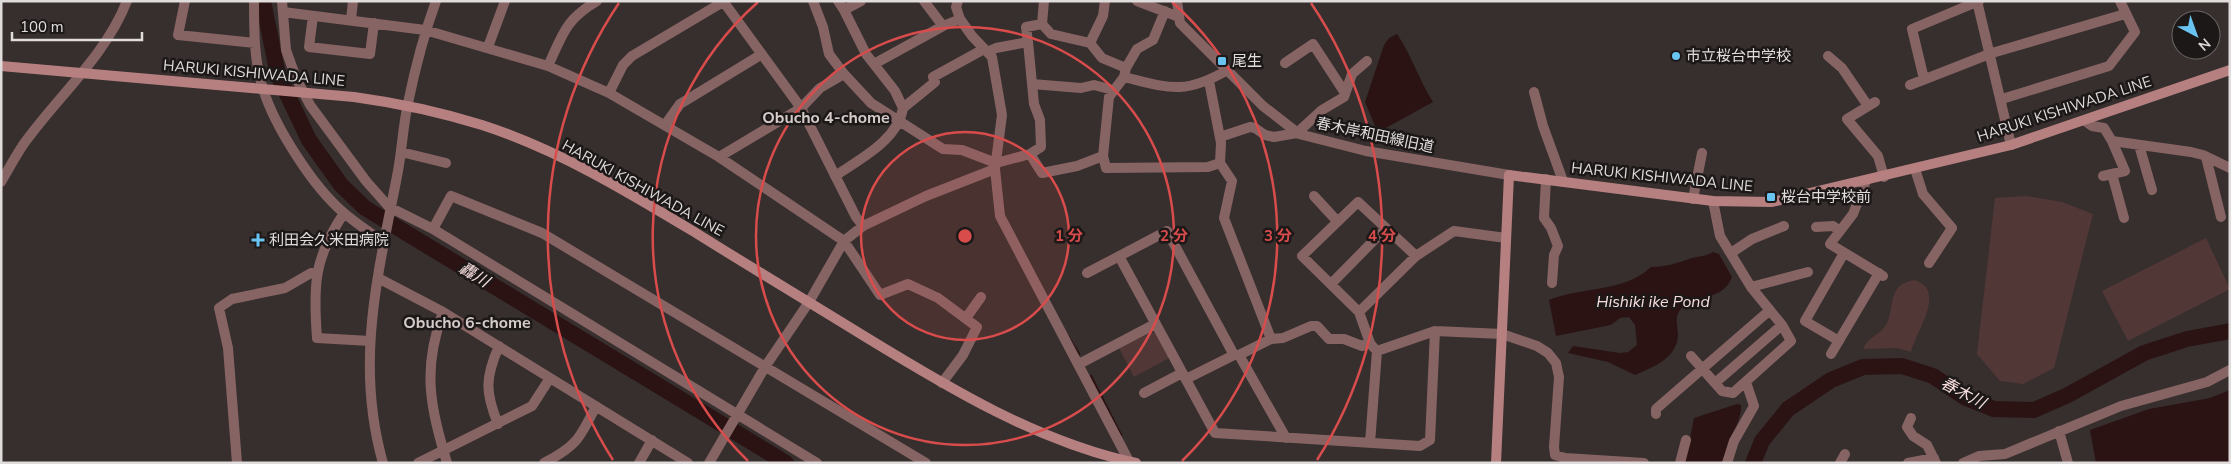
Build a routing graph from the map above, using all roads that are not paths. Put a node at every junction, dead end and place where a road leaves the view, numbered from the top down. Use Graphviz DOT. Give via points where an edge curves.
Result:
graph roads {
  1 [pos="127,1"];
  2 [pos="185,1"];
  3 [pos="254,1"];
  4 [pos="353,1"];
  5 [pos="436,1"];
  6 [pos="505,1"];
  7 [pos="597,1"];
  8 [pos="813,1"];
  9 [pos="861,1"];
  10 [pos="924,1"];
  11 [pos="958,1"];
  12 [pos="1044,1"];
  13 [pos="1105,1"];
  14 [pos="1137,1"];
  15 [pos="1177,1"];
  16 [pos="2120,1"];
  17 [pos="723,2"];
  18 [pos="1978,2"];
  19 [pos="841,5"];
  20 [pos="282,6"];
  21 [pos="1165,11"];
  22 [pos="2125,14"];
  23 [pos="313,16"];
  24 [pos="1179,17"];
  25 [pos="960,19"];
  26 [pos="351,20"];
  27 [pos="374,23"];
  28 [pos="1042,24"];
  29 [pos="944,26"];
  30 [pos="425,30"];
  31 [pos="255,42"];
  32 [pos="1028,42"];
  33 [pos="1090,43"];
  34 [pos="488,47"];
  35 [pos="986,51"];
  36 [pos="1992,53"];
  37 [pos="762,54"];
  38 [pos="1828,56"];
  39 [pos="1366,61"];
  40 [pos="1285,63"];
  41 [pos="874,64"];
  42 [pos="1,66"];
  43 [pos="548,66"];
  44 [pos="2230,70"];
  45 [pos="1226,71"];
  46 [pos="83,72"];
  47 [pos="1125,73"];
  48 [pos="844,74"];
  49 [pos="1924,79"];
  50 [pos="1209,81"];
  51 [pos="1032,84"];
  52 [pos="1910,85"];
  53 [pos="266,88"];
  54 [pos="1113,90"];
  55 [pos="1345,92"];
  56 [pos="1534,92"];
  57 [pos="609,93"];
  58 [pos="2002,99"];
  59 [pos="408,105"];
  60 [pos="801,108"];
  61 [pos="903,108"];
  62 [pos="2085,121"];
  63 [pos="901,122"];
  64 [pos="665,125"];
  65 [pos="1297,133"];
  66 [pos="1220,137"];
  67 [pos="2112,141"];
  68 [pos="2011,145"];
  69 [pos="2139,145"];
  70 [pos="401,152"];
  71 [pos="1702,153"];
  72 [pos="1030,154"];
  73 [pos="1103,156"];
  74 [pos="719,157"];
  75 [pos="2206,157"];
  76 [pos="1220,163"];
  77 [pos="446,164"];
  78 [pos="996,166"];
  79 [pos="2230,168"];
  80 [pos="1915,169"];
  81 [pos="1509,175"];
  82 [pos="835,176"];
  83 [pos="1884,177"];
  84 [pos="1546,179"];
  85 [pos="1563,181"];
  86 [pos="1866,181"];
  87 [pos="1,182"];
  88 [pos="2152,190"];
  89 [pos="1314,196"];
  90 [pos="1693,199"];
  91 [pos="1713,201"];
  92 [pos="389,209"];
  93 [pos="344,213"];
  94 [pos="2221,217"];
  95 [pos="2124,218"];
  96 [pos="1337,221"];
  97 [pos="863,226"];
  98 [pos="1784,226"];
  99 [pos="1816,227"];
  100 [pos="1386,228"];
  101 [pos="433,229"];
  102 [pos="1840,231"];
  103 [pos="1506,238"];
  104 [pos="844,241"];
  105 [pos="384,243"];
  106 [pos="1731,253"];
  107 [pos="1844,253"];
  108 [pos="1119,256"];
  109 [pos="1416,256"];
  110 [pos="1929,263"];
  111 [pos="1808,272"];
  112 [pos="316,273"];
  113 [pos="1087,273"];
  114 [pos="378,278"];
  115 [pos="1552,283"];
  116 [pos="1331,284"];
  117 [pos="1751,287"];
  118 [pos="981,297"];
  119 [pos="809,302"];
  120 [pos="1770,310"];
  121 [pos="443,312"];
  122 [pos="1359,312"];
  123 [pos="966,318"];
  124 [pos="1155,324"];
  125 [pos="1782,325"];
  126 [pos="1434,331"];
  127 [pos="1502,334"];
  128 [pos="1271,339"];
  129 [pos="1839,340"];
  130 [pos="370,341"];
  131 [pos="499,346"];
  132 [pos="1373,347"];
  133 [pos="1832,354"];
  134 [pos="1236,355"];
  135 [pos="1691,356"];
  136 [pos="1079,364"];
  137 [pos="765,366"];
  138 [pos="1702,369"];
  139 [pos="2230,370"];
  140 [pos="1184,376"];
  141 [pos="550,378"];
  142 [pos="1746,382"];
  143 [pos="942,383"];
  144 [pos="1715,383"];
  145 [pos="1144,393"];
  146 [pos="596,406"];
  147 [pos="1656,414"];
  148 [pos="737,416"];
  149 [pos="1911,418"];
  150 [pos="498,424"];
  151 [pos="2059,431"];
  152 [pos="1286,438"];
  153 [pos="652,440"];
  154 [pos="1686,440"];
  155 [pos="1370,443"];
  156 [pos="443,451"];
  157 [pos="1935,460"];
  158 [pos="1132,462"];
  159 [pos="237,463"];
  160 [pos="383,463"];
  161 [pos="418,463"];
  162 [pos="447,463"];
  163 [pos="544,463"];
  164 [pos="639,463"];
  165 [pos="688,463"];
  166 [pos="709,463"];
  167 [pos="818,463"];
  168 [pos="926,463"];
  169 [pos="1496,463"];
  170 [pos="1644,463"];
  171 [pos="1680,463"];
  172 [pos="1727,463"];
  173 [pos="1908,463"];
  174 [pos="1963,463"];
  175 [pos="2068,463"];
  1 -- 46 [label="street" via="110,34"];
  2 -- 31 [label="street" via="178,35"];
  3 -- 31 [label="street"];
  4 -- 26 [label="street"];
  5 -- 30 [label="street"];
  6 -- 34 [label="street"];
  7 -- 43 [label="street" via="579,12 567,25"];
  8 -- 48 [label="street" via="829,54"];
  9 -- 19 [label="street"];
  10 -- 29 [label="street"];
  11 -- 25 [label="street" via="956,7"];
  12 -- 28 [label="street"];
  13 -- 33 [label="street" via="1103,16"];
  14 -- 21 [label="street"];
  15 -- 24 [label="street, 春木岸和田線旧道"];
  16 -- 22 [label="street"];
  17 -- 37 [label="street"];
  17 -- 57 [label="street" via="632,56 623,65"];
  18 -- 36 [label="street"];
  18 -- 49 [label="street" via="1912,29"];
  19 -- 41 [label="street"];
  20 -- 23 [label="street"];
  20 -- 92 [label="street" via="286,50 310,105"];
  21 -- 24 [label="street"];
  21 -- 47 [label="street" via="1153,40 1137,49"];
  22 -- 36 [label="street"];
  22 -- 58 [label="street" via="2135,32 2109,66"];
  23 -- 26 [label="street"];
  23 -- 27 [label="street" via="309,47 370,54"];
  24 -- 45 [label="street, 春木岸和田線旧道" via="1184,27"];
  25 -- 29 [label="street"];
  25 -- 35 [label="street"];
  26 -- 27 [label="street"];
  27 -- 30 [label="street"];
  28 -- 32 [label="street" via="1026,27"];
  28 -- 33 [label="street" via="1051,34"];
  29 -- 41 [label="street"];
  30 -- 34 [label="street"];
  30 -- 59 [label="street"];
  31 -- 53 [label="street"];
  32 -- 35 [label="street"];
  32 -- 51 [label="street"];
  33 -- 47 [label="street" via="1102,58"];
  34 -- 43 [label="street"];
  35 -- 61 [label="street" via="933,78 935,82"];
  35 -- 78 [label="street" via="992,57 1002,114"];
  36 -- 49 [label="street"];
  36 -- 58 [label="street"];
  37 -- 60 [label="street"];
  37 -- 64 [label="street" via="680,104"];
  38 -- 83 [label="street" via="1871,104 1847,120 1878,156"];
  39 -- 55 [label="street" via="1352,74"];
  40 -- 55 [label="street" via="1313,44"];
  41 -- 61 [label="street" via="895,91"];
  42 -- 46 [label="main road, HARUKI KISHIWADA LINE"];
  43 -- 57 [label="street"];
  44 -- 62 [label="main road, HARUKI KISHIWADA LINE"];
  45 -- 50 [label="street"];
  45 -- 65 [label="street, 春木岸和田線旧道"];
  46 -- 53 [label="main road, HARUKI KISHIWADA LINE"];
  46 -- 87 [label="street" via="23,145"];
  47 -- 50 [label="street" via="1171,89"];
  47 -- 54 [label="street"];
  48 -- 60 [label="street" via="820,88"];
  48 -- 63 [label="street" via="871,103"];
  49 -- 52 [label="street"];
  50 -- 66 [label="street"];
  51 -- 54 [label="street" via="1081,88 1094,85"];
  51 -- 72 [label="street" via="1040,120 1041,147"];
  53 -- 59 [label="main road, HARUKI KISHIWADA LINE"];
  53 -- 93 [label="street" via="291,145 308,172"];
  54 -- 73 [label="street" via="1107,106"];
  55 -- 65 [label="street" via="1344,97 1322,110"];
  56 -- 85 [label="street" via="1542,126"];
  57 -- 64 [label="street"];
  58 -- 68 [label="street"];
  59 -- 70 [label="street"];
  59 -- 119 [label="main road, HARUKI KISHIWADA LINE" via="484,126 570,161"];
  60 -- 74 [label="street"];
  60 -- 82 [label="street"];
  61 -- 63 [label="street"];
  62 -- 67 [label="street" via="2104,128"];
  62 -- 68 [label="main road, HARUKI KISHIWADA LINE"];
  63 -- 78 [label="street" via="943,149 962,150"];
  63 -- 82 [label="street" via="877,147"];
  64 -- 74 [label="street"];
  65 -- 66 [label="street" via="1274,137 1250,127"];
  65 -- 81 [label="street, 春木岸和田線旧道" via="1366,151"];
  66 -- 76 [label="street"];
  67 -- 69 [label="street"];
  67 -- 95 [label="street" via="2125,170 2107,175"];
  68 -- 80 [label="main road, HARUKI KISHIWADA LINE"];
  69 -- 75 [label="street"];
  69 -- 88 [label="street"];
  70 -- 77 [label="street"];
  70 -- 92 [label="street"];
  71 -- 90 [label="street"];
  72 -- 73 [label="street" via="1042,173 1077,166"];
  72 -- 78 [label="street"];
  73 -- 76 [label="street" via="1106,168 1208,167"];
  74 -- 104 [label="street"];
  75 -- 79 [label="street"];
  75 -- 94 [label="street"];
  76 -- 128 [label="street" via="1232,181 1224,218"];
  78 -- 97 [label="street"];
  78 -- 136 [label="street" via="1000,216"];
  80 -- 83 [label="main road, HARUKI KISHIWADA LINE"];
  80 -- 110 [label="street" via="1923,194 1952,228"];
  81 -- 84 [label="main road, HARUKI KISHIWADA LINE"];
  81 -- 103 [label="main road"];
  82 -- 97 [label="street"];
  83 -- 86 [label="main road, HARUKI KISHIWADA LINE"];
  84 -- 85 [label="main road, HARUKI KISHIWADA LINE"];
  84 -- 115 [label="street" via="1544,218 1558,246 1554,255"];
  85 -- 90 [label="main road, HARUKI KISHIWADA LINE"];
  86 -- 91 [label="main road, HARUKI KISHIWADA LINE" via="1772,202"];
  86 -- 102 [label="street" via="1853,214"];
  89 -- 96 [label="street"];
  90 -- 91 [label="main road, HARUKI KISHIWADA LINE"];
  91 -- 106 [label="street" via="1720,236"];
  92 -- 101 [label="street"];
  92 -- 105 [label="street"];
  93 -- 105 [label="street"];
  93 -- 112 [label="street" via="333,230"];
  96 -- 100 [label="street" via="1358,202"];
  96 -- 116 [label="street" via="1302,256"];
  97 -- 104 [label="street"];
  98 -- 106 [label="street" via="1752,239"];
  99 -- 102 [label="street" via="1833,226"];
  100 -- 109 [label="street"];
  100 -- 116 [label="street"];
  101 -- 137 [label="street" via="451,196 499,214 542,233"];
  101 -- 148 [label="street"];
  102 -- 107 [label="street" via="1830,244"];
  103 -- 109 [label="street" via="1454,232"];
  103 -- 127 [label="main road"];
  104 -- 119 [label="street"];
  104 -- 123 [label="street" via="880,295 908,284 938,298"];
  105 -- 114 [label="street"];
  106 -- 117 [label="street"];
  107 -- 129 [label="street" via="1805,320"];
  107 -- 129 [label="street" via="1881,274"];
  108 -- 113 [label="street"];
  108 -- 124 [label="street"];
  108 -- 134 [label="street" via="1167,231"];
  109 -- 122 [label="street"];
  111 -- 117 [label="street"];
  112 -- 130 [label="street" via="318,338"];
  112 -- 159 [label="street" via="285,288 232,298 219,308 228,348"];
  114 -- 121 [label="street"];
  114 -- 130 [label="street"];
  116 -- 122 [label="street"];
  117 -- 120 [label="street"];
  118 -- 123 [label="street"];
  119 -- 137 [label="street"];
  119 -- 143 [label="main road, HARUKI KISHIWADA LINE"];
  120 -- 125 [label="street"];
  120 -- 138 [label="street"];
  121 -- 131 [label="street"];
  121 -- 156 [label="street" via="430,358 430,386"];
  122 -- 132 [label="street"];
  123 -- 143 [label="street" via="977,327 963,355"];
  124 -- 136 [label="street"];
  124 -- 140 [label="street"];
  125 -- 142 [label="street" via="1791,341"];
  125 -- 144 [label="street"];
  126 -- 127 [label="street"];
  126 -- 132 [label="street"];
  126 -- 155 [label="street" via="1430,440 1420,446"];
  127 -- 169 [label="main road"];
  127 -- 170 [label="street" via="1537,346 1556,363 1559,377 1556,455"];
  128 -- 132 [label="street" via="1317,326 1329,339 1344,339"];
  128 -- 134 [label="street"];
  129 -- 133 [label="street"];
  130 -- 160 [label="street" via="371,408"];
  131 -- 141 [label="street"];
  131 -- 150 [label="street" via="490,367 487,387"];
  132 -- 155 [label="street"];
  134 -- 140 [label="street"];
  134 -- 152 [label="street"];
  135 -- 138 [label="street"];
  136 -- 158 [label="street"];
  137 -- 148 [label="street"];
  137 -- 168 [label="street"];
  138 -- 144 [label="street"];
  138 -- 147 [label="street" via="1656,409"];
  139 -- 151 [label="street" via="2207,382 2121,406"];
  140 -- 145 [label="street"];
  140 -- 152 [label="street" via="1215,433"];
  141 -- 146 [label="street"];
  141 -- 150 [label="street" via="532,406"];
  142 -- 144 [label="street" via="1733,394 1722,391"];
  142 -- 172 [label="street" via="1754,406 1734,441"];
  143 -- 158 [label="main road, HARUKI KISHIWADA LINE" via="1032,428 1079,447"];
  146 -- 153 [label="street"];
  146 -- 163 [label="street" via="572,447"];
  148 -- 166 [label="street"];
  148 -- 167 [label="street"];
  149 -- 157 [label="street" via="1907,427 1913,436 1927,445"];
  150 -- 156 [label="street"];
  151 -- 174 [label="street" via="2005,454 1978,456"];
  151 -- 175 [label="street"];
  152 -- 155 [label="street"];
  153 -- 164 [label="street"];
  153 -- 165 [label="street"];
  154 -- 171 [label="street"];
  156 -- 161 [label="street"];
  156 -- 162 [label="street"];
  157 -- 173 [label="street"];
}
